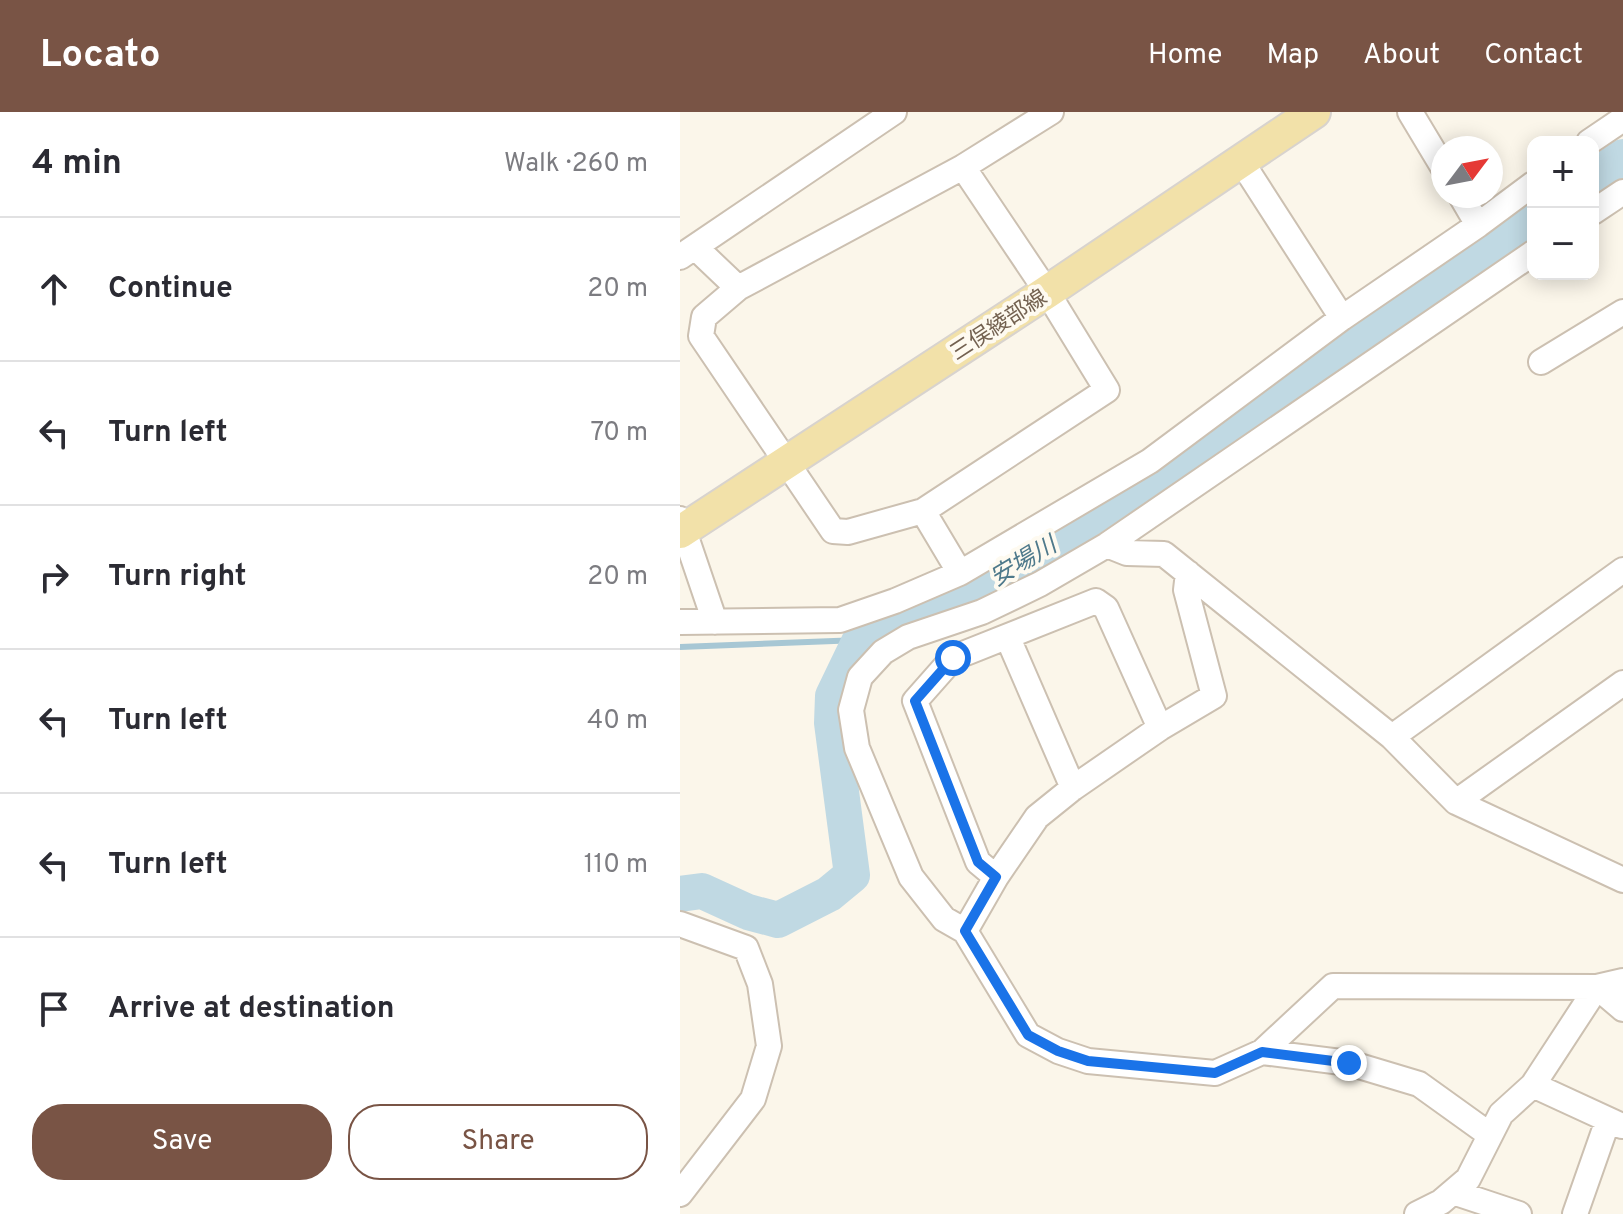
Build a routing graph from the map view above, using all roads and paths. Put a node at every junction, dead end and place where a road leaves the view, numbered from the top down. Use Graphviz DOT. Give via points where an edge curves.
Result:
graph roads {
  1 [pos="894,112"];
  2 [pos="1051,112"];
  3 [pos="1314,112"];
  4 [pos="1410,112"];
  5 [pos="1623,119"];
  6 [pos="1598,136"];
  7 [pos="1431,147"];
  8 [pos="1241,161"];
  9 [pos="963,167"];
  10 [pos="1527,188"];
  11 [pos="1623,192"];
  12 [pos="1468,208"];
  13 [pos="1599,208"];
  14 [pos="1478,225"];
  15 [pos="687,252"];
  16 [pos="1527,257"];
  17 [pos="738,288"];
  18 [pos="1047,292"];
  19 [pos="1623,312"];
  20 [pos="1342,318"];
  21 [pos="1541,362"];
  22 [pos="786,462"];
  23 [pos="923,511"];
  24 [pos="681,527"];
  25 [pos="1107,545"];
  26 [pos="1623,570"];
  27 [pos="960,573"];
  28 [pos="1188,573"];
  29 [pos="895,601"];
  30 [pos="680,622"];
  31 [pos="715,622"];
  32 [pos="908,637"];
  33 [pos="1008,638"];
  34 [pos="1623,683"];
  35 [pos="1160,728"];
  36 [pos="1392,737"];
  37 [pos="1073,788"];
  38 [pos="1456,802"];
  39 [pos="996,877"];
  40 [pos="1623,880"];
  41 [pos="680,924"];
  42 [pos="965,931"];
  43 [pos="1623,981"];
  44 [pos="1597,987"];
  45 [pos="1623,1009"];
  46 [pos="1262,1052"];
  47 [pos="1533,1085"];
  48 [pos="1616,1123"];
  49 [pos="1490,1135"];
  50 [pos="1453,1192"];
  51 [pos="680,1194"];
  52 [pos="1417,1214"];
  53 [pos="1519,1214"];
  54 [pos="1575,1214"];
  1 -- 15 [label="street"];
  2 -- 9 [label="street"];
  3 -- 8 [label="main road, 三俣綾部線"];
  4 -- 7 [label="street"];
  5 -- 6 [label="street"];
  8 -- 18 [label="main road, 三俣綾部線"];
  8 -- 20 [label="street"];
  9 -- 17 [label="street"];
  9 -- 18 [label="street"];
  10 -- 14 [label="street"];
  11 -- 13 [label="street"];
  12 -- 14 [label="street"];
  14 -- 20 [label="street"];
  15 -- 17 [label="street"];
  16 -- 25 [label="street"];
  17 -- 22 [label="street" via="704,317 701,336"];
  18 -- 22 [label="main road, 三俣綾部線"];
  18 -- 23 [label="street" via="1107,390"];
  19 -- 21 [label="street"];
  20 -- 27 [label="street" via="1150,461"];
  22 -- 23 [label="street" via="833,531 848,532"];
  22 -- 24 [label="main road, 三俣綾部線"];
  23 -- 27 [label="street"];
  24 -- 31 [label="street"];
  25 -- 28 [label="street" via="1127,553 1164,554"];
  25 -- 32 [label="street" via="982,612"];
  26 -- 36 [label="street"];
  27 -- 29 [label="street"];
  28 -- 35 [label="street" via="1186,590 1214,696"];
  28 -- 36 [label="street"];
  29 -- 31 [label="street" via="840,620"];
  29 -- 32 [label="street"];
  30 -- 31 [label="street"];
  32 -- 42 [label="street" via="883,652 860,677 851,710 857,748 911,877 944,919"];
  33 -- 35 [label="street" via="1096,601 1106,608"];
  33 -- 37 [label="street"];
  33 -- 39 [label="street" via="953,658 915,701 978,862"];
  34 -- 38 [label="street"];
  35 -- 37 [label="street"];
  36 -- 38 [label="street"];
  37 -- 39 [label="street" via="1037,817"];
  38 -- 40 [label="street"];
  39 -- 42 [label="street"];
  41 -- 51 [label="street" via="746,948 760,984 769,1046 753,1099"];
  42 -- 46 [label="street" via="1028,1035 1058,1051 1088,1061 1215,1073"];
  43 -- 44 [label="street"];
  44 -- 45 [label="street"];
  44 -- 46 [label="street" via="1333,986"];
  44 -- 47 [label="street"];
  46 -- 49 [label="street" via="1349,1063 1419,1084"];
  47 -- 48 [label="street"];
  47 -- 49 [label="street" via="1501,1114"];
  48 -- 54 [label="street"];
  49 -- 50 [label="street" via="1468,1179"];
  50 -- 52 [label="street"];
  50 -- 53 [label="street"];
}
